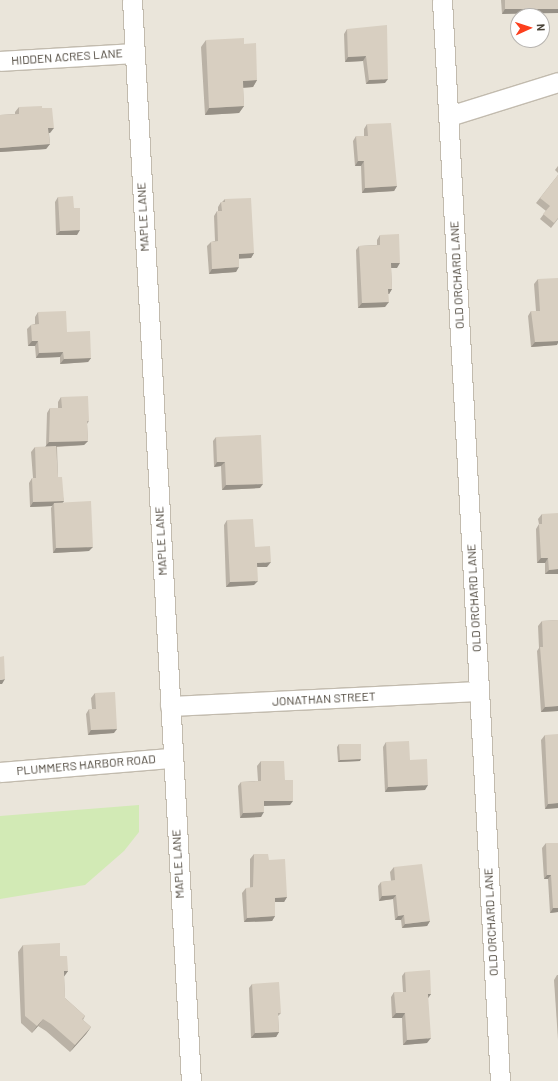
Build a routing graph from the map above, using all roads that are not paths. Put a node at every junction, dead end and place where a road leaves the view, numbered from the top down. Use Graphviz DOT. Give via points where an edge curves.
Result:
graph roads {
  1 [pos="132,0"];
  2 [pos="442,0"];
  3 [pos="134,53"];
  4 [pos="0,61"];
  5 [pos="558,82"];
  6 [pos="449,116"];
  7 [pos="479,691"];
  8 [pos="170,706"];
  9 [pos="172,758"];
  10 [pos="0,772"];
  11 [pos="191,1081"];
  12 [pos="500,1081"];
  1 -- 3 [label="street, MAPLE LANE"];
  2 -- 6 [label="street, OLD ORCHARD LANE"];
  3 -- 4 [label="street, HIDDEN ACRES LANE"];
  3 -- 8 [label="street, MAPLE LANE"];
  5 -- 6 [label="street"];
  6 -- 7 [label="street, OLD ORCHARD LANE"];
  7 -- 8 [label="street, JONATHAN STREET"];
  7 -- 12 [label="street, OLD ORCHARD LANE"];
  8 -- 9 [label="street, MAPLE LANE"];
  9 -- 10 [label="street, PLUMMERS HARBOR ROAD"];
  9 -- 11 [label="street, MAPLE LANE"];
}
